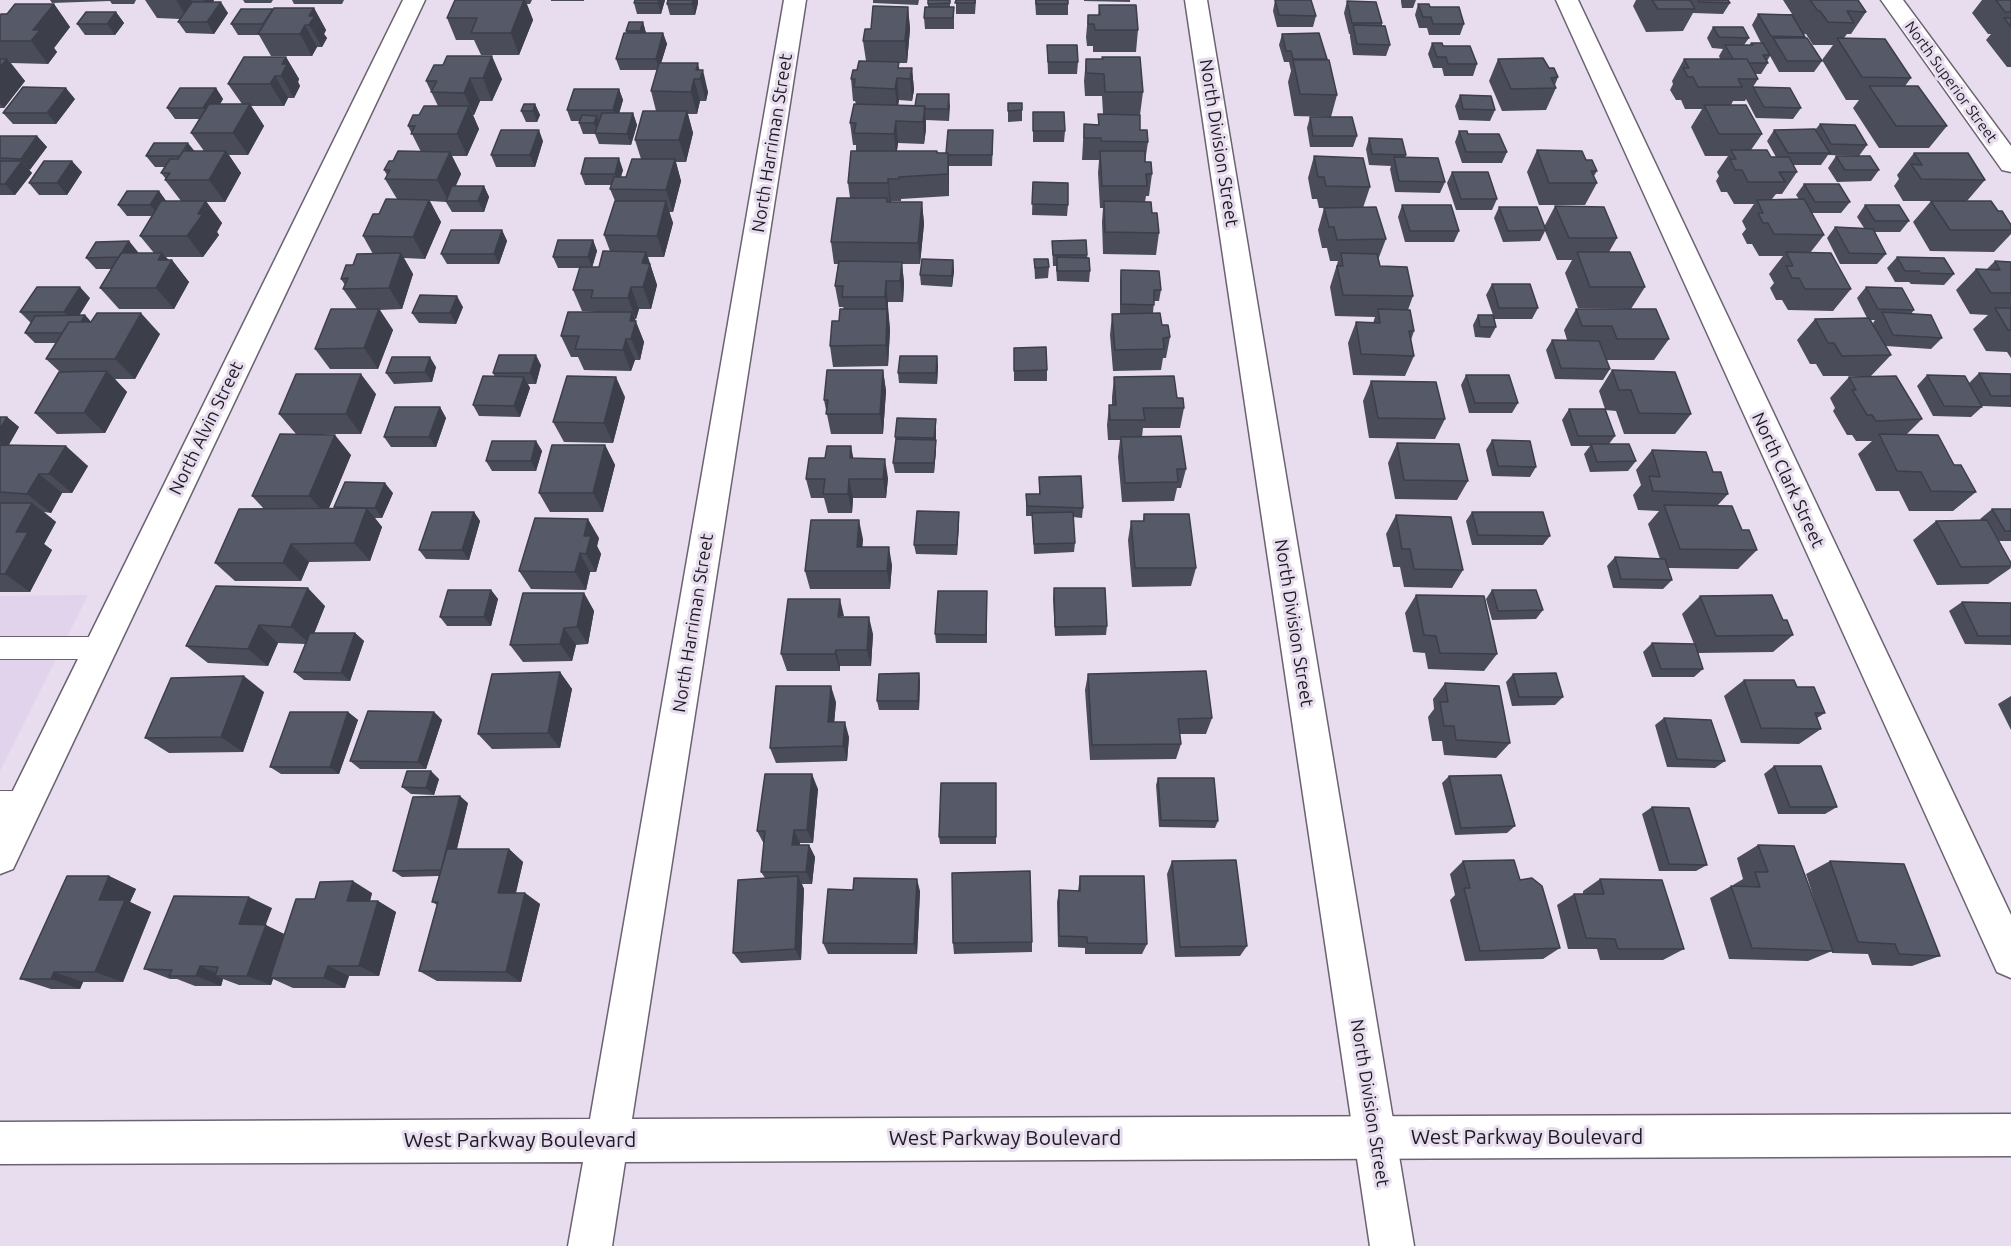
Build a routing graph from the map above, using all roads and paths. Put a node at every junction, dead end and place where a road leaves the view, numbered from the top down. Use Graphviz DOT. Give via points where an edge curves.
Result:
graph roads {
  1 [pos="414,0"];
  2 [pos="795,0"];
  3 [pos="1196,0"];
  4 [pos="1567,0"];
  5 [pos="1892,0"];
  6 [pos="2011,164"];
  7 [pos="0,648"];
  8 [pos="100,648"];
  9 [pos="12,804"];
  10 [pos="0,856"];
  11 [pos="2011,958"];
  12 [pos="2011,1135"];
  13 [pos="1375,1137"];
  14 [pos="609,1139"];
  15 [pos="0,1143"];
  16 [pos="590,1246"];
  17 [pos="1392,1246"];
  1 -- 8 [label="street, North Alvin Street"];
  2 -- 14 [label="street, North Harriman Street"];
  3 -- 13 [label="street, North Division Street"];
  4 -- 11 [label="street, North Clark Street"];
  5 -- 6 [label="street, North Superior Street"];
  7 -- 8 [label="lane"];
  8 -- 9 [label="street, North Alvin Street"];
  9 -- 10 [label="street, North Alvin Street"];
  12 -- 13 [label="street, West Parkway Boulevard"];
  13 -- 14 [label="street, West Parkway Boulevard"];
  13 -- 17 [label="street, North Division Street"];
  14 -- 15 [label="street, West Parkway Boulevard"];
  14 -- 16 [label="street, North Harriman Street"];
}
